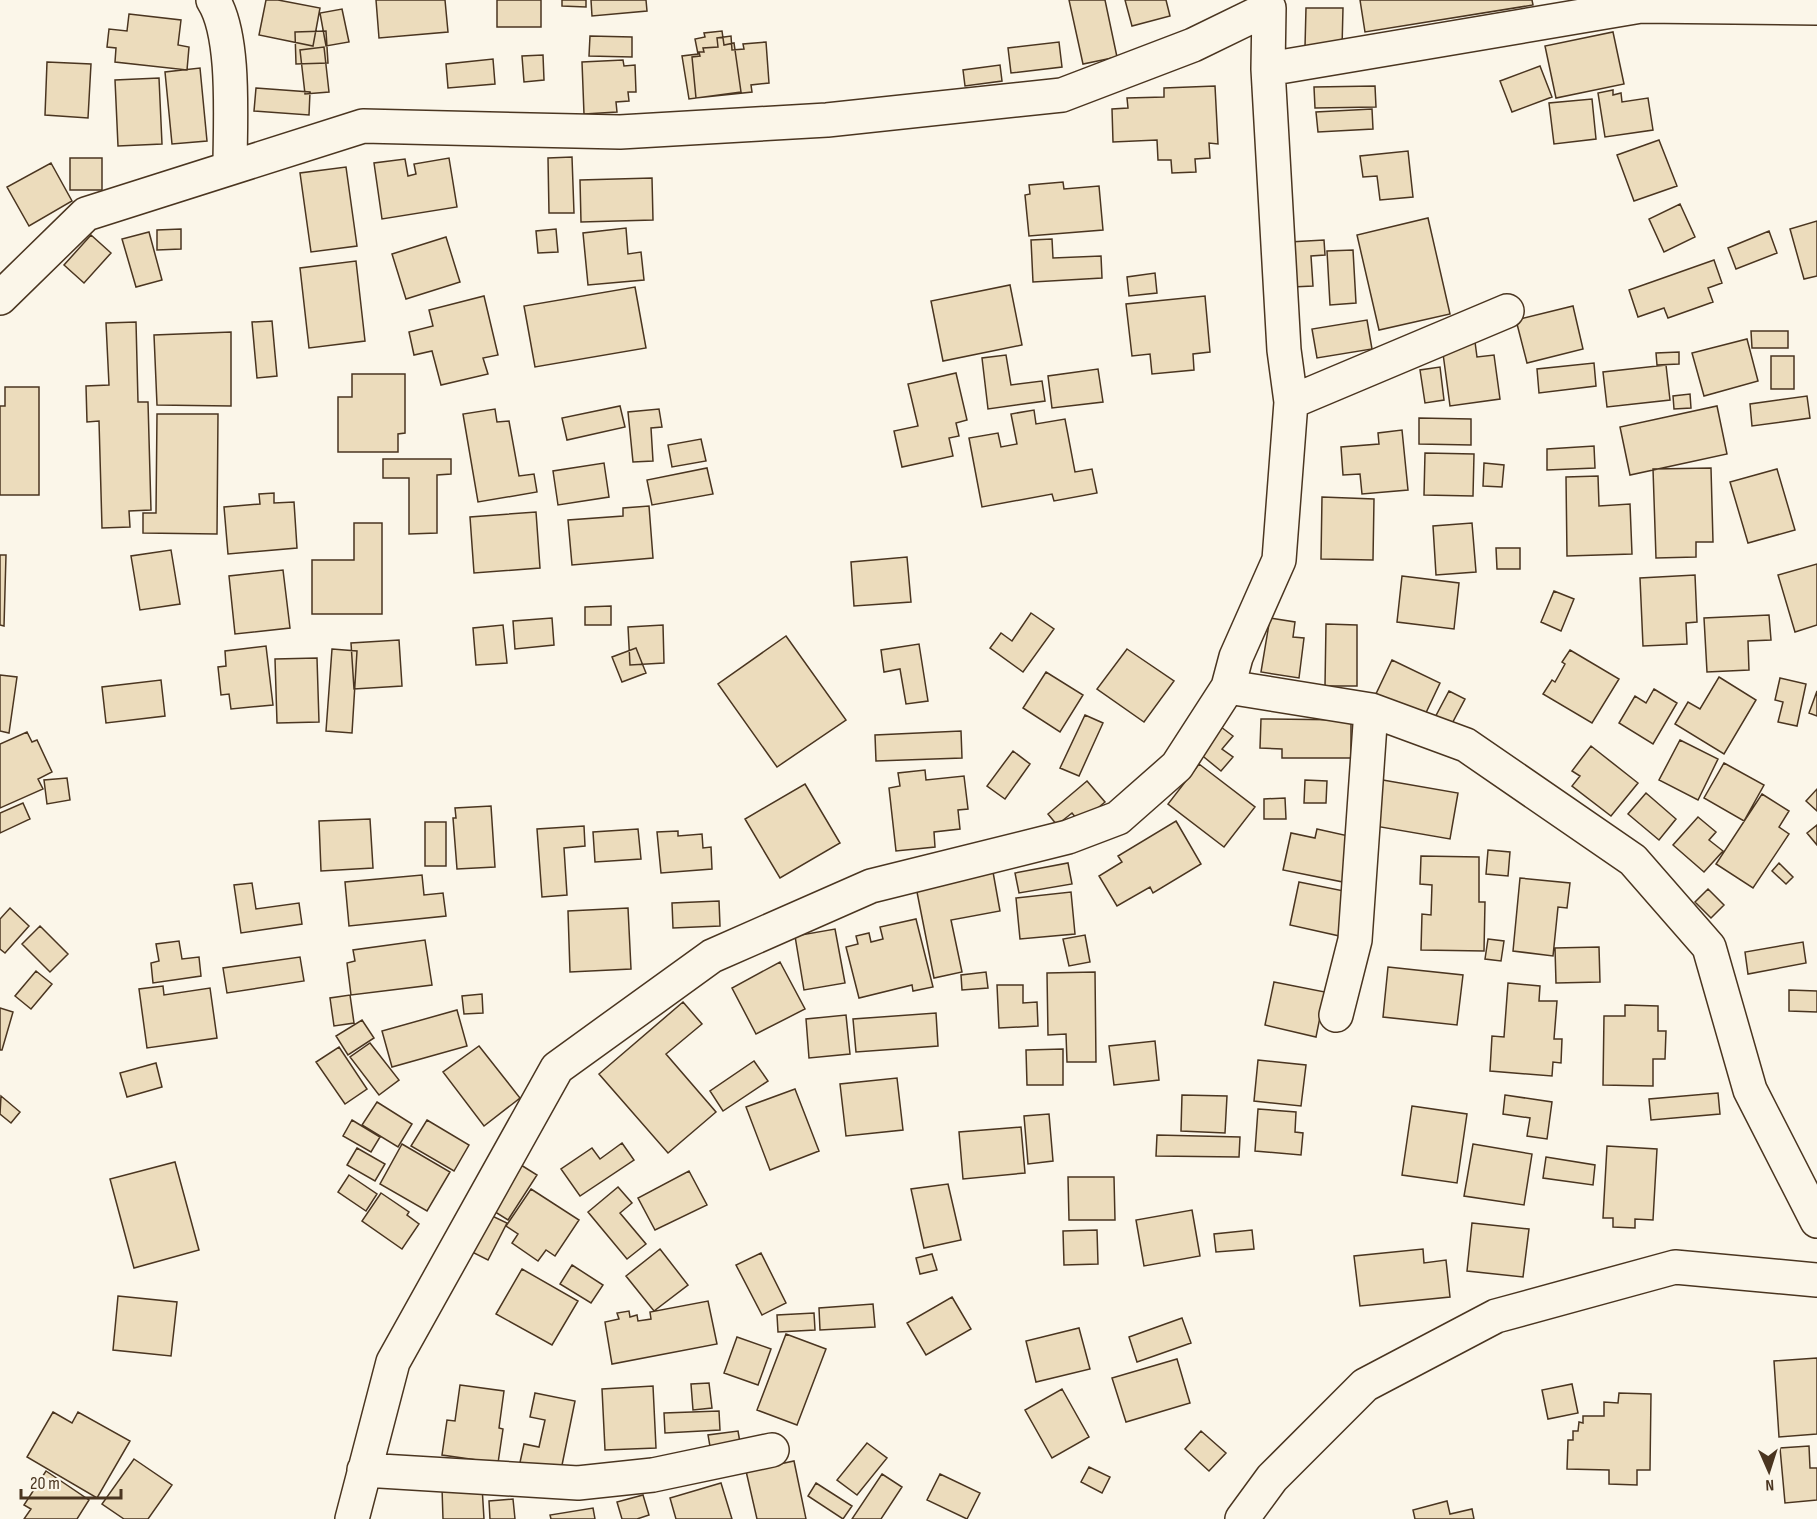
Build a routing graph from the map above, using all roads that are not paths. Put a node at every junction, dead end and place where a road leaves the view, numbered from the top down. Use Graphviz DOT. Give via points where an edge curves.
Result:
graph roads {
  1 [pos="213,0"];
  2 [pos="1268,4"];
  3 [pos="1817,8"];
  4 [pos="1268,69"];
  5 [pos="230,168"];
  6 [pos="0,298"];
  7 [pos="1507,311"];
  8 [pos="1291,402"];
  9 [pos="1228,687"];
  10 [pos="1371,710"];
  11 [pos="1336,1015"];
  12 [pos="1817,1221"];
  13 [pos="1817,1280"];
  14 [pos="772,1450"];
  15 [pos="364,1470"];
  16 [pos="352,1519"];
  17 [pos="1242,1519"];
  1 -- 5 [label="street" via="226,29"];
  2 -- 4 [label="street"];
  2 -- 5 [label="street" via="1193,45 1062,95 827,120 620,132 363,126"];
  3 -- 4 [label="street" via="1641,6"];
  4 -- 8 [label="street" via="1284,350"];
  5 -- 6 [label="street" via="86,214"];
  7 -- 8 [label="street"];
  8 -- 9 [label="street" via="1279,560 1236,657"];
  9 -- 10 [label="street"];
  9 -- 15 [label="street" via="1178,766 1118,818 1068,837 871,886 712,956 557,1068 393,1362"];
  10 -- 11 [label="street" via="1354,940"];
  10 -- 12 [label="street" via="1466,745 1633,860 1709,948 1750,1090"];
  13 -- 17 [label="street" via="1675,1267 1496,1316 1365,1384 1272,1478"];
  14 -- 15 [label="street" via="653,1475 578,1483"];
  15 -- 16 [label="street"];
}
